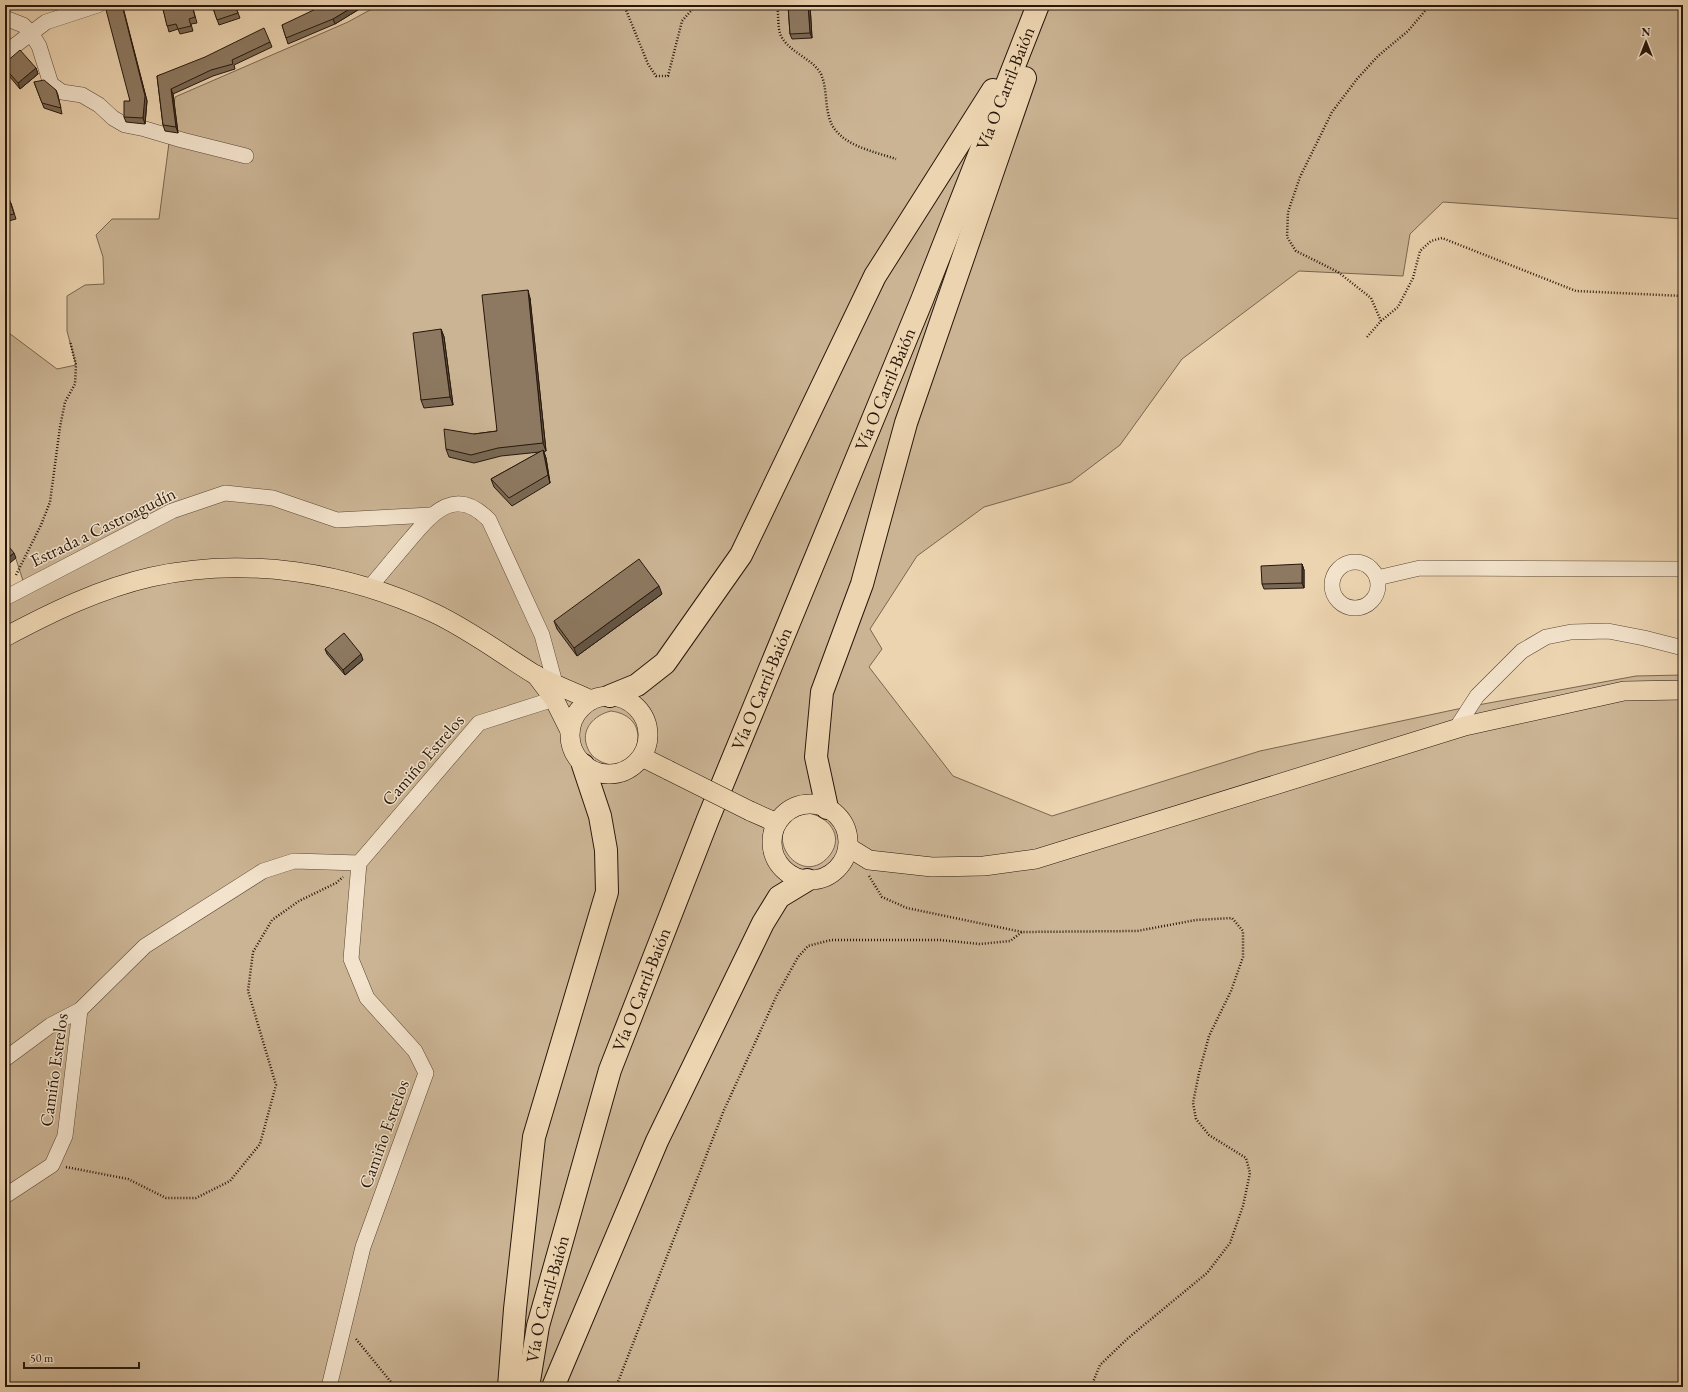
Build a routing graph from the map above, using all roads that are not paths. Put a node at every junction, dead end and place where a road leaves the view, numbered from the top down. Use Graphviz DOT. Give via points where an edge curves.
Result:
graph roads {
  1 [pos="98,5"];
  2 [pos="1033,5"];
  3 [pos="1038,5"];
  4 [pos="1046,5"];
  5 [pos="5,18"];
  6 [pos="31,33"];
  7 [pos="5,53"];
  8 [pos="246,156"];
  9 [pos="431,515"];
  10 [pos="1683,569"];
  11 [pos="1377,578"];
  12 [pos="369,588"];
  13 [pos="5,598"];
  14 [pos="5,637"];
  15 [pos="1683,648"];
  16 [pos="1683,690"];
  17 [pos="554,691"];
  18 [pos="601,698"];
  19 [pos="1455,730"];
  20 [pos="570,732"];
  21 [pos="642,757"];
  22 [pos="583,765"];
  23 [pos="827,808"];
  24 [pos="777,823"];
  25 [pos="848,847"];
  26 [pos="359,863"];
  27 [pos="807,880"];
  28 [pos="80,1010"];
  29 [pos="5,1059"];
  30 [pos="5,1196"];
  31 [pos="329,1387"];
  32 [pos="509,1387"];
  33 [pos="528,1387"];
  34 [pos="553,1387"];
  1 -- 6 [label="street" via="46,22"];
  2 -- 18 [label="highway" via="990,98 875,276 741,555 665,663 637,685"];
  3 -- 33 [label="highway, Vía O Carril-Baión" via="922,300 708,819 610,1070 538,1326"];
  4 -- 23 [label="highway" via="1027,70 906,423 862,584 822,692 816,756"];
  5 -- 6 [label="street" via="23,25"];
  6 -- 7 [label="street"];
  6 -- 8 [label="street" via="39,46 51,84 62,92 82,95 125,125 145,128"];
  9 -- 12 [label="street, Estrada a Castroagudín"];
  9 -- 13 [label="street, Estrada a Castroagudín" via="337,520 273,498 225,493 172,510"];
  9 -- 17 [label="street, Estrada a Castroagudín" via="448,505 465,504 479,510 489,520 542,634"];
  10 -- 11 [label="street" via="1420,568"];
  12 -- 14 [label="main road" via="330,577 265,568 205,570 151,577 95,594 46,615"];
  12 -- 17 [label="main road" via="402,599 466,630 535,674"];
  15 -- 19 [label="street" via="1608,632 1572,632 1546,637 1522,651 1477,696"];
  16 -- 19 [label="main road" via="1624,691"];
  17 -- 18 [label="main road"];
  17 -- 20 [label="main road"];
  17 -- 26 [label="street, Camiño Estrelos" via="479,723"];
  18 -- 20 [label="main road" via="581,708 573,719"];
  18 -- 21 [label="main road" via="622,698 641,712 646,723 648,740"];
  19 -- 25 [label="main road" via="1036,859 984,866 932,867 869,860"];
  20 -- 22 [label="main road" via="573,750"];
  21 -- 22 [label="main road" via="621,772 608,774"];
  21 -- 24 [label="main road, bridge"];
  22 -- 32 [label="highway" via="600,816 605,843 607,892 534,1137"];
  23 -- 24 [label="main road" via="805,804 784,814"];
  23 -- 25 [label="main road" via="844,824 848,835"];
  24 -- 27 [label="main road" via="772,844 776,860 796,878"];
  25 -- 27 [label="main road" via="845,858 830,875"];
  26 -- 28 [label="street, Camiño Estrelos" via="294,861 263,871 145,946"];
  26 -- 31 [label="street, Camiño Estrelos" via="351,959 367,998 415,1051 426,1073 363,1247"];
  27 -- 34 [label="highway" via="779,897 763,923 656,1141"];
  28 -- 29 [label="street" via="51,1025"];
  28 -- 30 [label="street, Camiño Estrelos" via="65,1136 52,1164"];
}
